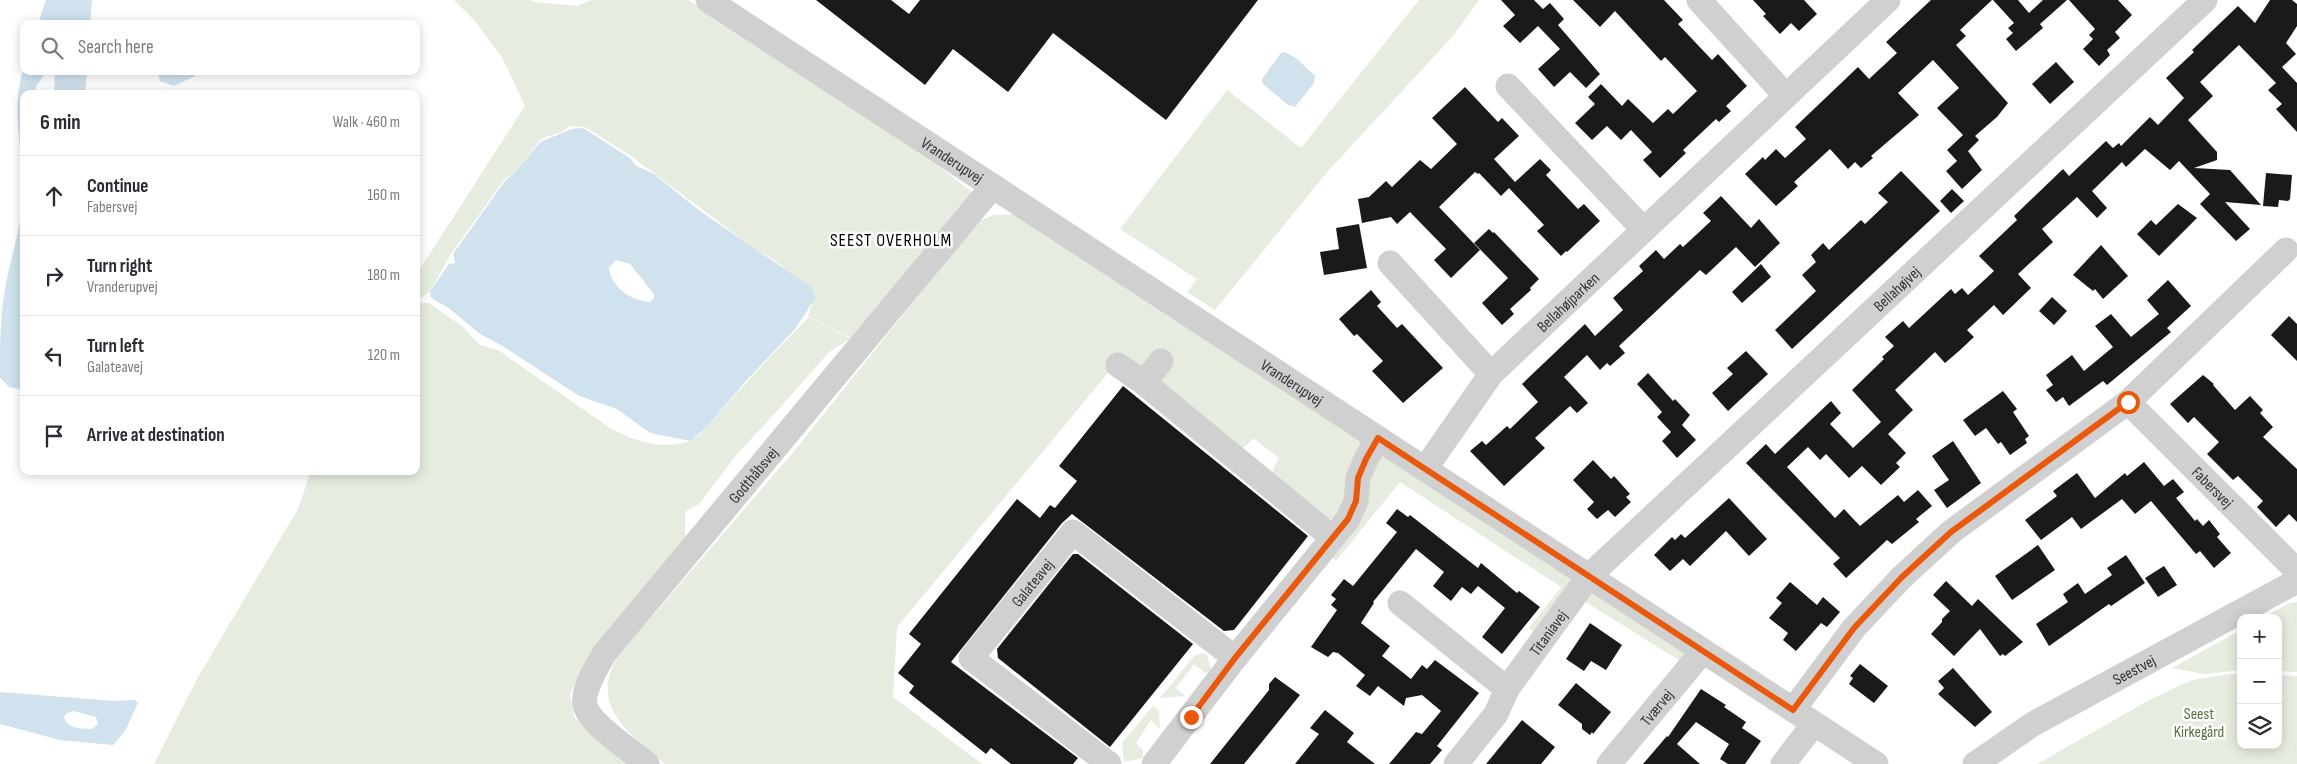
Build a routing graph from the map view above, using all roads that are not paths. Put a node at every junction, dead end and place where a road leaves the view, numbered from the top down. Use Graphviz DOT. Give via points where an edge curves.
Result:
graph roads {
  1 [pos="708,0"];
  2 [pos="1699,0"];
  3 [pos="1888,0"];
  4 [pos="2205,0"];
  5 [pos="1508,86"];
  6 [pos="1786,96"];
  7 [pos="992,186"];
  8 [pos="1644,230"];
  9 [pos="2286,250"];
  10 [pos="1390,263"];
  11 [pos="1161,361"];
  12 [pos="1118,365"];
  13 [pos="1491,374"];
  14 [pos="1144,383"];
  15 [pos="2128,402"];
  16 [pos="1378,438"];
  17 [pos="1425,469"];
  18 [pos="1332,537"];
  19 [pos="2297,572"];
  20 [pos="1589,576"];
  21 [pos="2297,581"];
  22 [pos="1400,603"];
  23 [pos="1703,651"];
  24 [pos="1235,658"];
  25 [pos="1507,690"];
  26 [pos="1793,710"];
  27 [pos="1814,724"];
  28 [pos="647,764"];
  29 [pos="1109,764"];
  30 [pos="1154,764"];
  31 [pos="1456,764"];
  32 [pos="1609,764"];
  33 [pos="1783,764"];
  34 [pos="1876,764"];
  35 [pos="1976,764"];
  1 -- 7 [label="street, Vranderupvej"];
  2 -- 6 [label="street"];
  3 -- 6 [label="street, Bellahøjparken"];
  4 -- 20 [label="street, Bellahøjvej"];
  5 -- 8 [label="street"];
  6 -- 8 [label="street, Bellahøjparken"];
  7 -- 16 [label="street, Vranderupvej"];
  7 -- 28 [label="street, Godthåbsvej" via="604,654 589,681 585,704 594,721"];
  8 -- 13 [label="street, Bellahøjparken"];
  9 -- 15 [label="street"];
  10 -- 13 [label="street"];
  11 -- 14 [label="street"];
  12 -- 14 [label="street"];
  13 -- 17 [label="street, Bellahøjparken"];
  14 -- 18 [label="street"];
  15 -- 19 [label="street, Fabersvej"];
  15 -- 26 [label="street" via="1951,532 1902,577 1854,628"];
  16 -- 17 [label="street, Vranderupvej"];
  16 -- 18 [label="street" via="1358,478 1356,501 1348,519"];
  17 -- 20 [label="street, Vranderupvej"];
  18 -- 24 [label="street"];
  20 -- 23 [label="street, Vranderupvej"];
  20 -- 25 [label="street, Titaniavej"];
  21 -- 35 [label="street, Seestvej" via="2033,724"];
  22 -- 25 [label="street"];
  23 -- 26 [label="street, Vranderupvej"];
  23 -- 32 [label="street, Tværvej"];
  24 -- 29 [label="street, Galateavej" via="1073,532 971,658"];
  24 -- 30 [label="street"];
  25 -- 31 [label="street, Titaniavej" via="1496,714"];
  26 -- 27 [label="street, Vranderupvej"];
  27 -- 33 [label="street"];
  27 -- 34 [label="street, Vranderupvej"];
}
